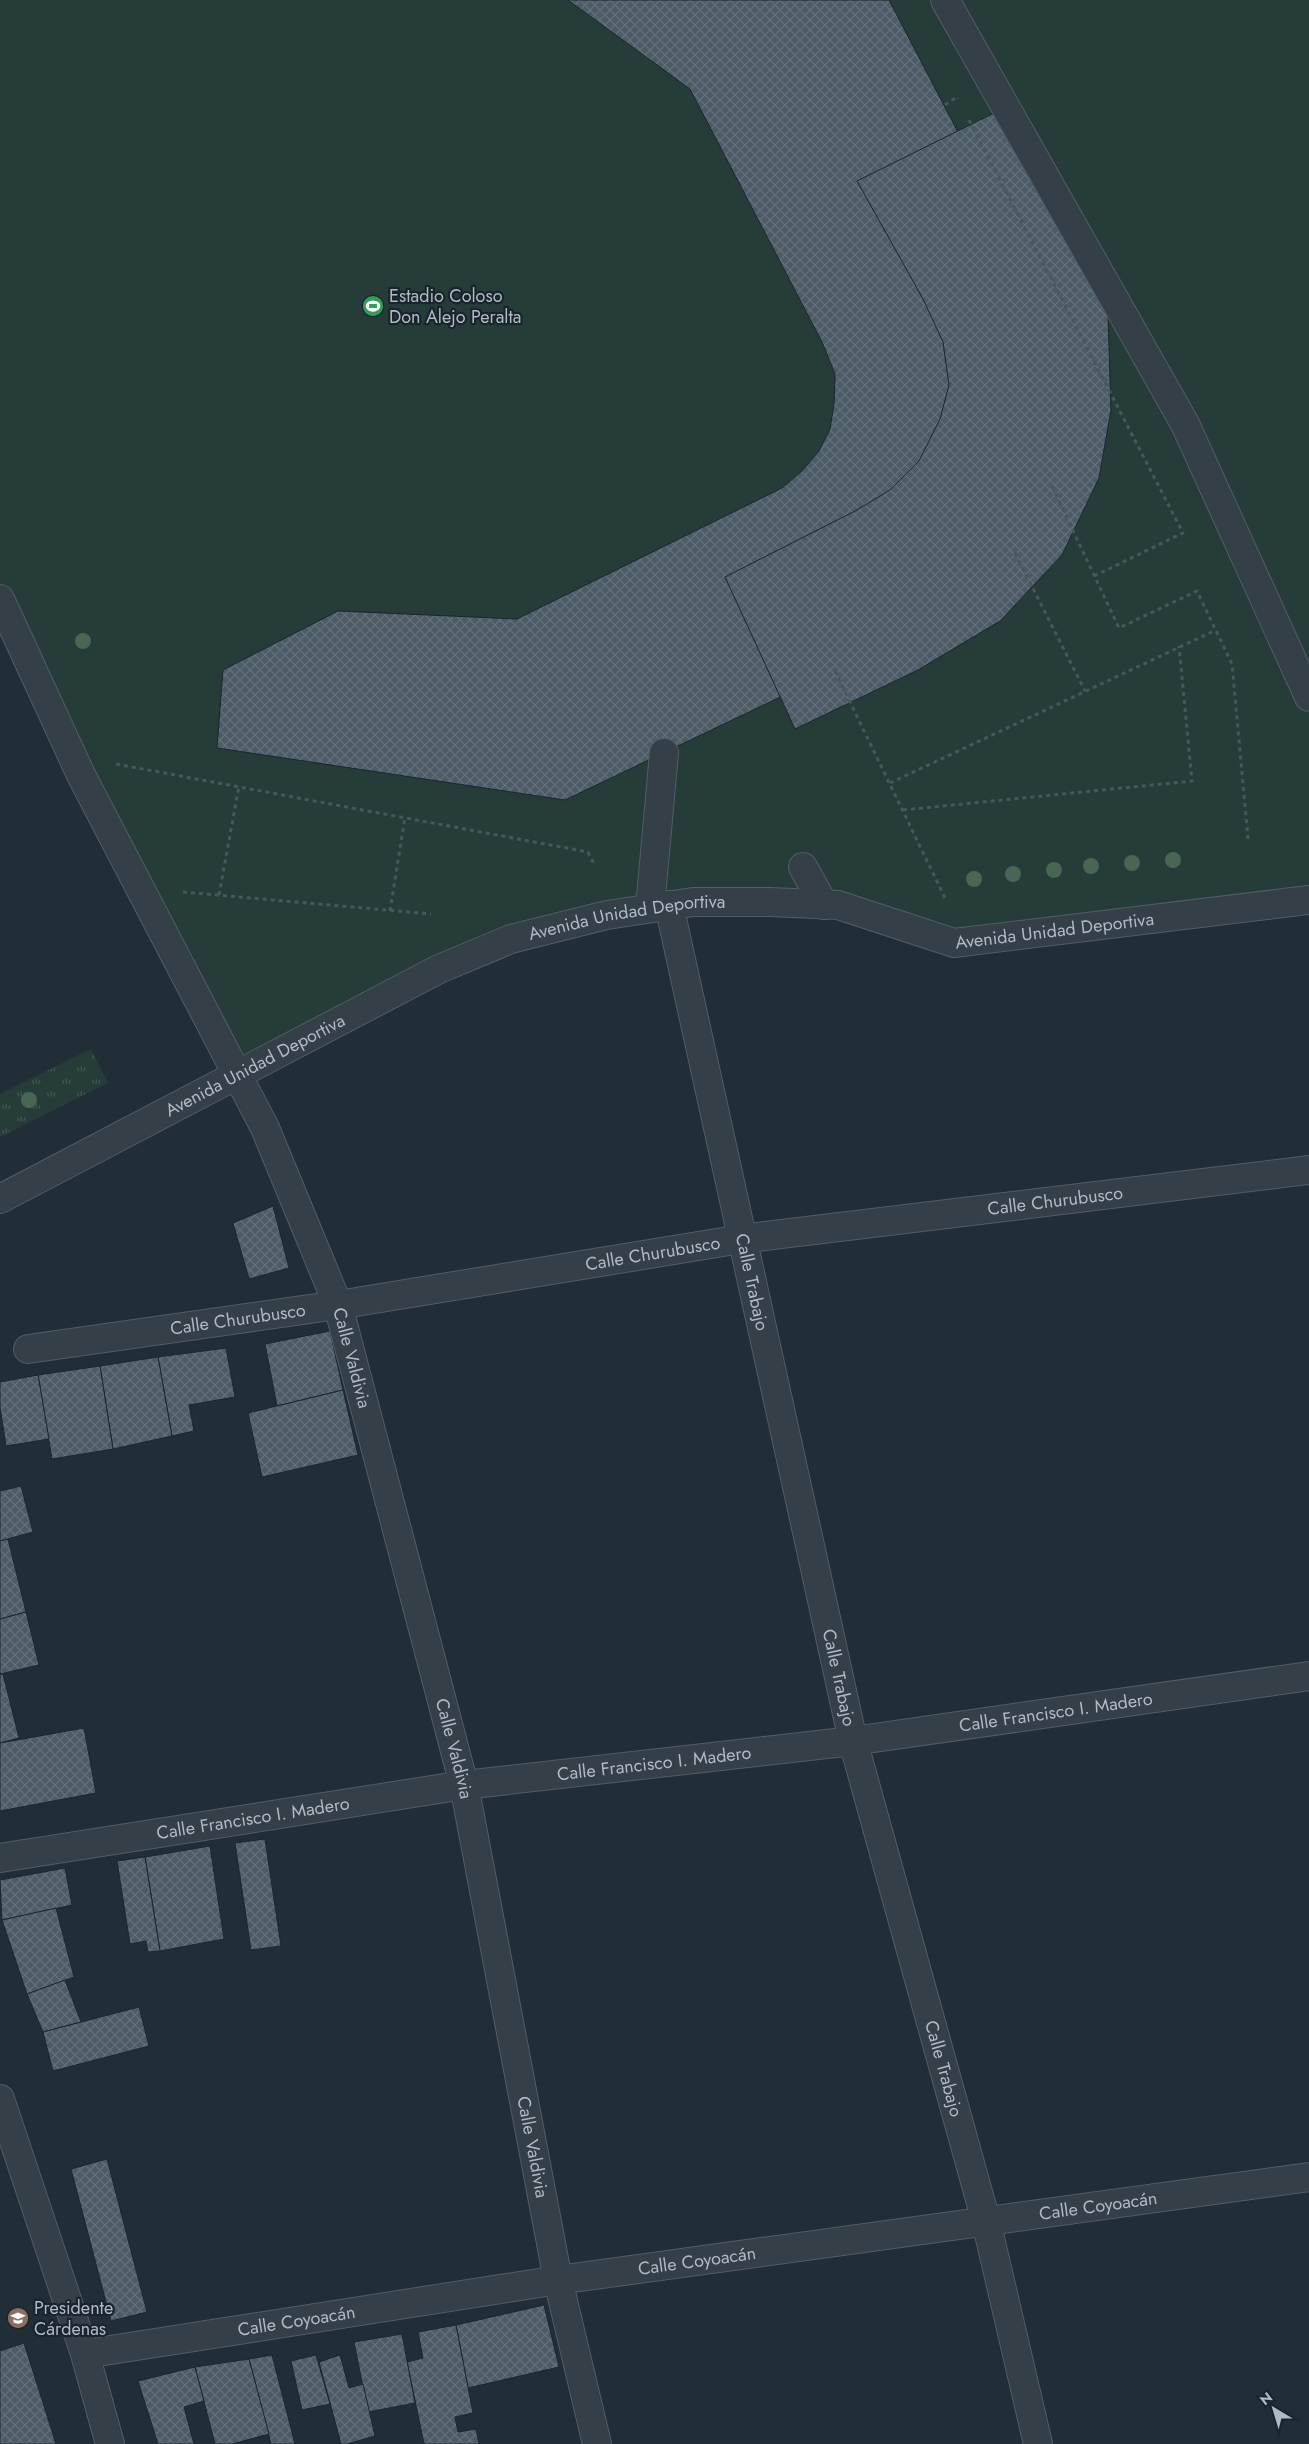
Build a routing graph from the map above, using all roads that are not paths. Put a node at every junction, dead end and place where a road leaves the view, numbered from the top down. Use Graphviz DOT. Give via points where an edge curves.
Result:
graph roads {
  1 [pos="945,0"];
  2 [pos="0,599"];
  3 [pos="1309,697"];
  4 [pos="664,753"];
  5 [pos="803,867"];
  6 [pos="1309,900"];
  7 [pos="824,905"];
  8 [pos="659,907"];
  9 [pos="236,1075"];
  10 [pos="1309,1170"];
  11 [pos="0,1199"];
  12 [pos="741,1239"];
  13 [pos="338,1305"];
  14 [pos="28,1349"];
  15 [pos="1309,1676"];
  16 [pos="853,1741"];
  17 [pos="464,1785"];
  18 [pos="0,1858"];
  19 [pos="0,2099"];
  20 [pos="1309,2177"];
  21 [pos="986,2221"];
  22 [pos="558,2280"];
  23 [pos="85,2354"];
  24 [pos="110,2444"];
  25 [pos="597,2444"];
  26 [pos="1038,2444"];
  1 -- 3 [label="street" via="1185,424"];
  2 -- 9 [label="street, Calle Valdivia" via="81,775"];
  4 -- 8 [label="street, Calle Trabajo"];
  5 -- 7 [label="street"];
  6 -- 7 [label="street, Avenida Unidad Deportiva" via="954,943 838,905"];
  7 -- 8 [label="street, Avenida Unidad Deportiva" via="693,902"];
  8 -- 9 [label="street, Avenida Unidad Deportiva" via="607,915 511,939 439,969"];
  8 -- 12 [label="street, Calle Trabajo"];
  9 -- 11 [label="street, Avenida Unidad Deportiva"];
  9 -- 13 [label="street, Calle Valdivia" via="265,1128"];
  10 -- 12 [label="street, Calle Churubusco"];
  12 -- 13 [label="street, Calle Churubusco"];
  12 -- 16 [label="street, Calle Trabajo"];
  13 -- 14 [label="street, Calle Churubusco"];
  13 -- 17 [label="street, Calle Valdivia"];
  15 -- 16 [label="street, Calle Francisco I. Madero"];
  16 -- 17 [label="street, Calle Francisco I. Madero"];
  16 -- 21 [label="street, Calle Trabajo"];
  17 -- 18 [label="street, Calle Francisco I. Madero"];
  17 -- 22 [label="street, Calle Valdivia"];
  19 -- 23 [label="street"];
  20 -- 21 [label="street, Calle Coyoacán"];
  21 -- 22 [label="street, Calle Coyoacán"];
  21 -- 26 [label="street, Calle Trabajo"];
  22 -- 23 [label="street, Calle Coyoacán"];
  22 -- 25 [label="street, Calle Valdivia"];
  23 -- 24 [label="street"];
}
